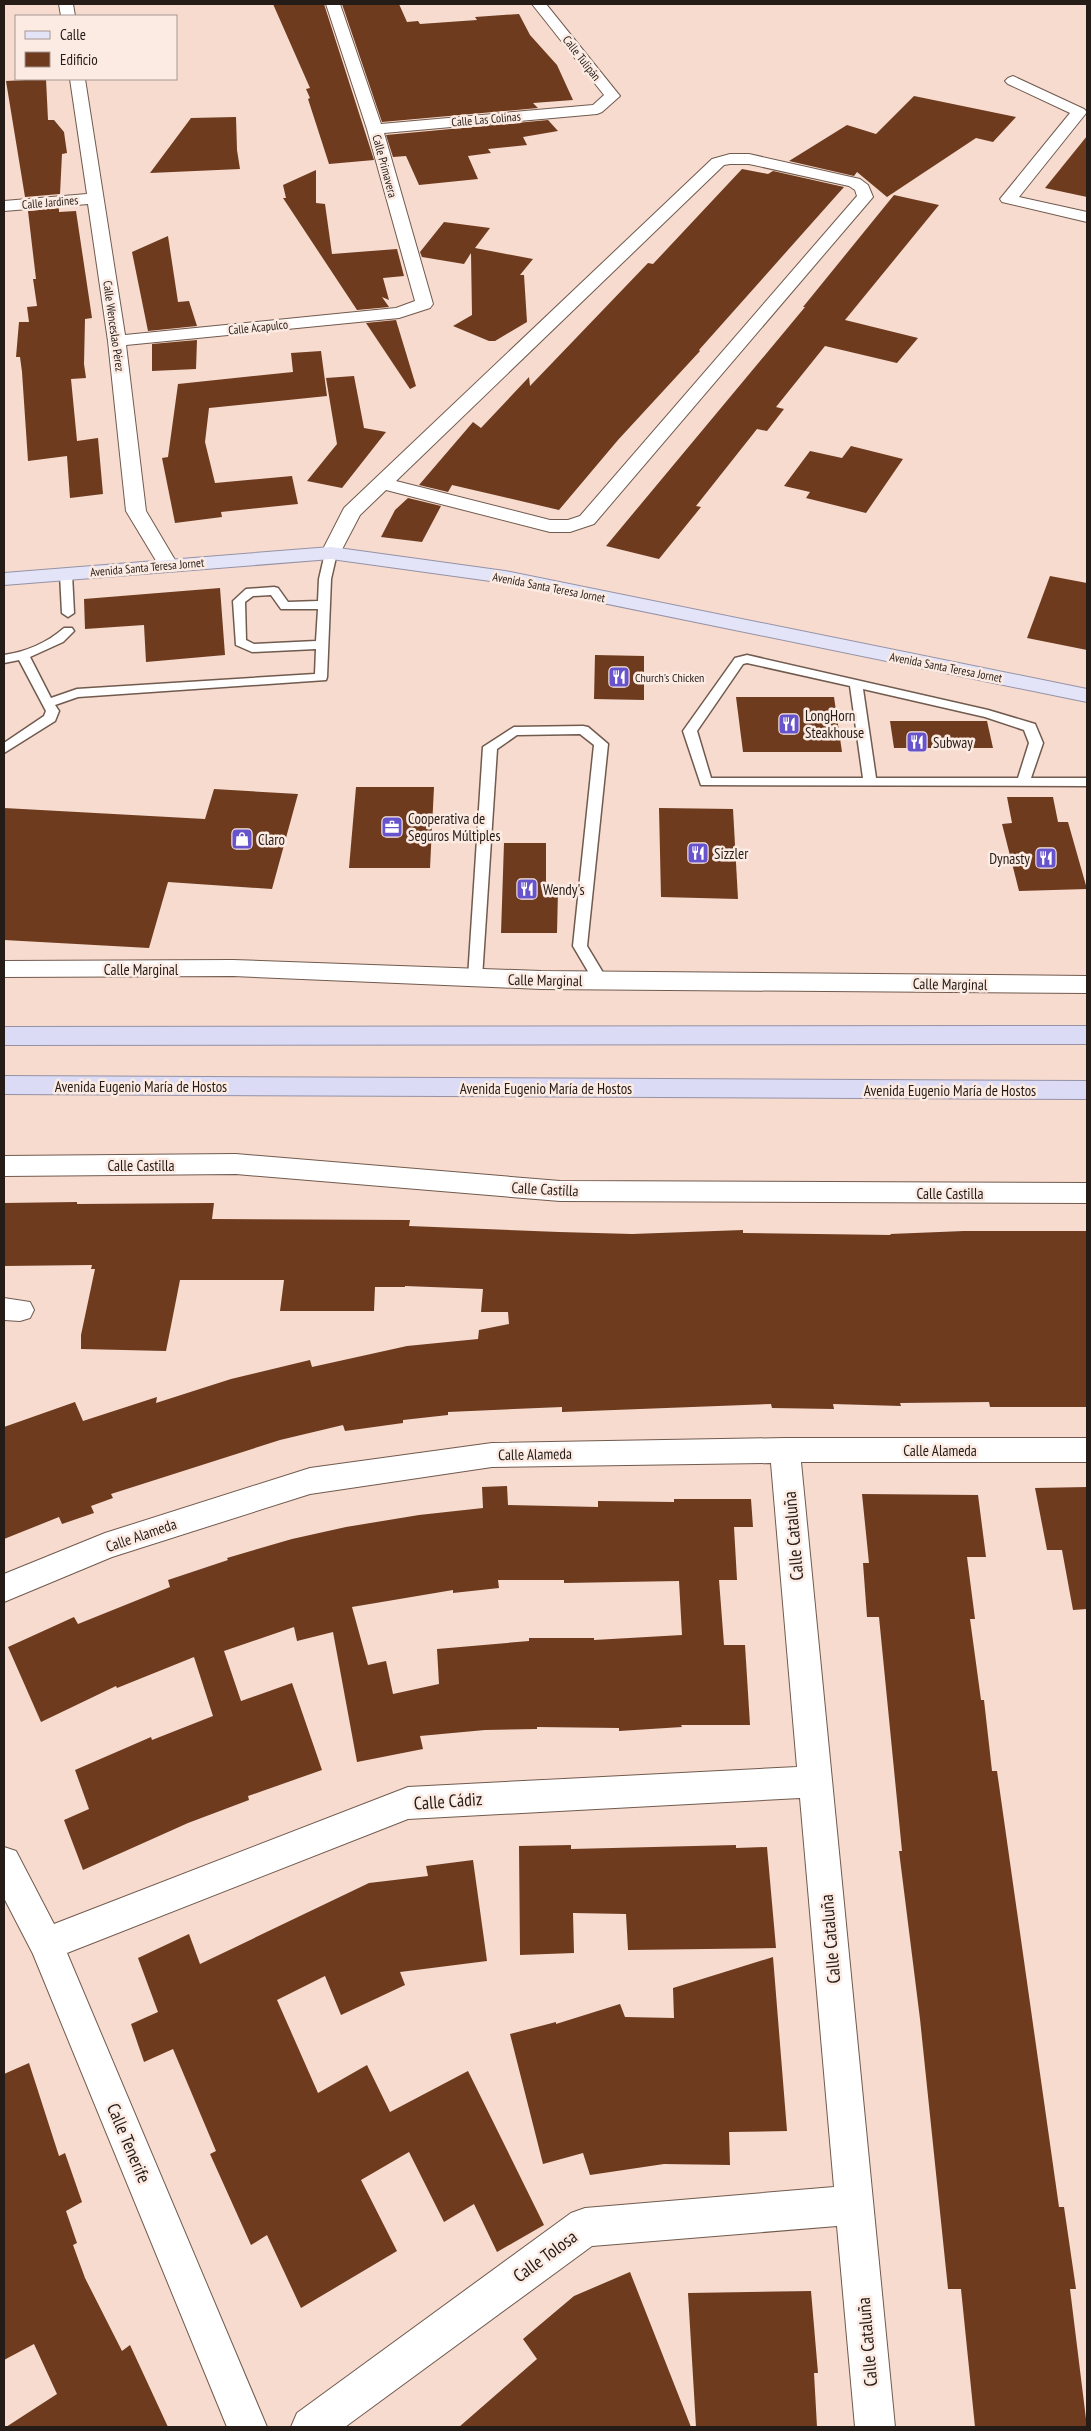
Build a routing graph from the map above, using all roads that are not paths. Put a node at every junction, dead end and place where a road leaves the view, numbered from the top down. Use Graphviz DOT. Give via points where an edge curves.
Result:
graph roads {
  1 [pos="333,4"];
  2 [pos="539,4"];
  3 [pos="78,80"];
  4 [pos="1013,80"];
  5 [pos="597,109"];
  6 [pos="375,129"];
  7 [pos="96,198"];
  8 [pos="4,206"];
  9 [pos="1087,218"];
  10 [pos="399,313"];
  11 [pos="117,341"];
  12 [pos="382,483"];
  13 [pos="331,553"];
  14 [pos="168,565"];
  15 [pos="66,574"];
  16 [pos="4,579"];
  17 [pos="324,605"];
  18 [pos="68,613"];
  19 [pos="68,630"];
  20 [pos="322,645"];
  21 [pos="23,656"];
  22 [pos="4,659"];
  23 [pos="856,684"];
  24 [pos="1087,696"];
  25 [pos="47,703"];
  26 [pos="4,748"];
  27 [pos="870,782"];
  28 [pos="1023,782"];
  29 [pos="1087,782"];
  30 [pos="4,969"];
  31 [pos="475,978"];
  32 [pos="601,981"];
  33 [pos="1087,985"];
  34 [pos="1087,1035"];
  35 [pos="4,1036"];
  36 [pos="4,1086"];
  37 [pos="1087,1090"];
  38 [pos="4,1166"];
  39 [pos="1087,1193"];
  40 [pos="785,1450"];
  41 [pos="1087,1450"];
  42 [pos="4,1588"];
  43 [pos="816,1782"];
  44 [pos="4,1863"];
  45 [pos="46,1944"];
  46 [pos="854,2205"];
  47 [pos="247,2427"];
  48 [pos="311,2427"];
  49 [pos="875,2427"];
  1 -- 6 [label="street, Calle Primavera"];
  2 -- 5 [label="street, Calle Tulipán" via="612,96"];
  3 -- 7 [label="street, Calle Wenceslao Pérez"];
  4 -- 9 [label="street" via="1079,112 1008,199"];
  5 -- 6 [label="street, Calle Las Colinas"];
  6 -- 10 [label="street, Calle Primavera" via="424,304"];
  7 -- 8 [label="street, Calle Jardines"];
  7 -- 11 [label="street, Calle Wenceslao Pérez"];
  10 -- 11 [label="street, Calle Acapulco"];
  11 -- 14 [label="street, Calle Wenceslao Pérez" via="136,511"];
  12 -- 12 [label="street" via="718,162 749,159 854,182 862,188 864,197 587,520 570,526 550,526"];
  12 -- 13 [label="street" via="351,512"];
  13 -- 14 [label="main road, Avenida Santa Teresa Jornet"];
  13 -- 17 [label="lane"];
  13 -- 24 [label="main road, Avenida Santa Teresa Jornet" via="505,577"];
  14 -- 15 [label="main road, Avenida Santa Teresa Jornet"];
  15 -- 16 [label="main road, Avenida Santa Teresa Jornet"];
  15 -- 18 [label="lane"];
  17 -- 20 [label="lane"];
  17 -- 20 [label="lane" via="285,606 274,591 250,592 239,601 240,642 252,648"];
  19 -- 21 [label="lane" via="59,639"];
  20 -- 25 [label="lane" via="321,677 77,693"];
  21 -- 22 [label="lane"];
  21 -- 25 [label="lane"];
  23 -- 27 [label="lane"];
  23 -- 27 [label="lane" via="747,659 739,661 690,731 706,782"];
  23 -- 28 [label="lane" via="988,714 1030,727 1036,743"];
  25 -- 26 [label="lane" via="53,712 50,718"];
  27 -- 28 [label="lane"];
  28 -- 29 [label="lane"];
  30 -- 31 [label="street, Calle Marginal" via="233,968"];
  31 -- 32 [label="street, Calle Marginal"];
  31 -- 32 [label="lane" via="490,747 514,731 583,730 601,744 580,946"];
  32 -- 33 [label="street, Calle Marginal"];
  34 -- 35 [label="highway"];
  36 -- 37 [label="highway, Avenida Eugenio María de Hostos"];
  38 -- 39 [label="street, Calle Castilla" via="236,1164 560,1191"];
  40 -- 41 [label="street, Calle Alameda"];
  40 -- 42 [label="street, Calle Alameda" via="492,1455 310,1481 105,1546"];
  40 -- 43 [label="street, Calle Cataluña"];
  43 -- 45 [label="street, Calle Cádiz" via="408,1803"];
  43 -- 46 [label="street, Calle Cataluña"];
  44 -- 45 [label="street, Calle Tenerife"];
  45 -- 47 [label="street, Calle Tenerife"];
  46 -- 48 [label="street, Calle Tolosa" via="585,2227"];
  46 -- 49 [label="street, Calle Cataluña"];
}
